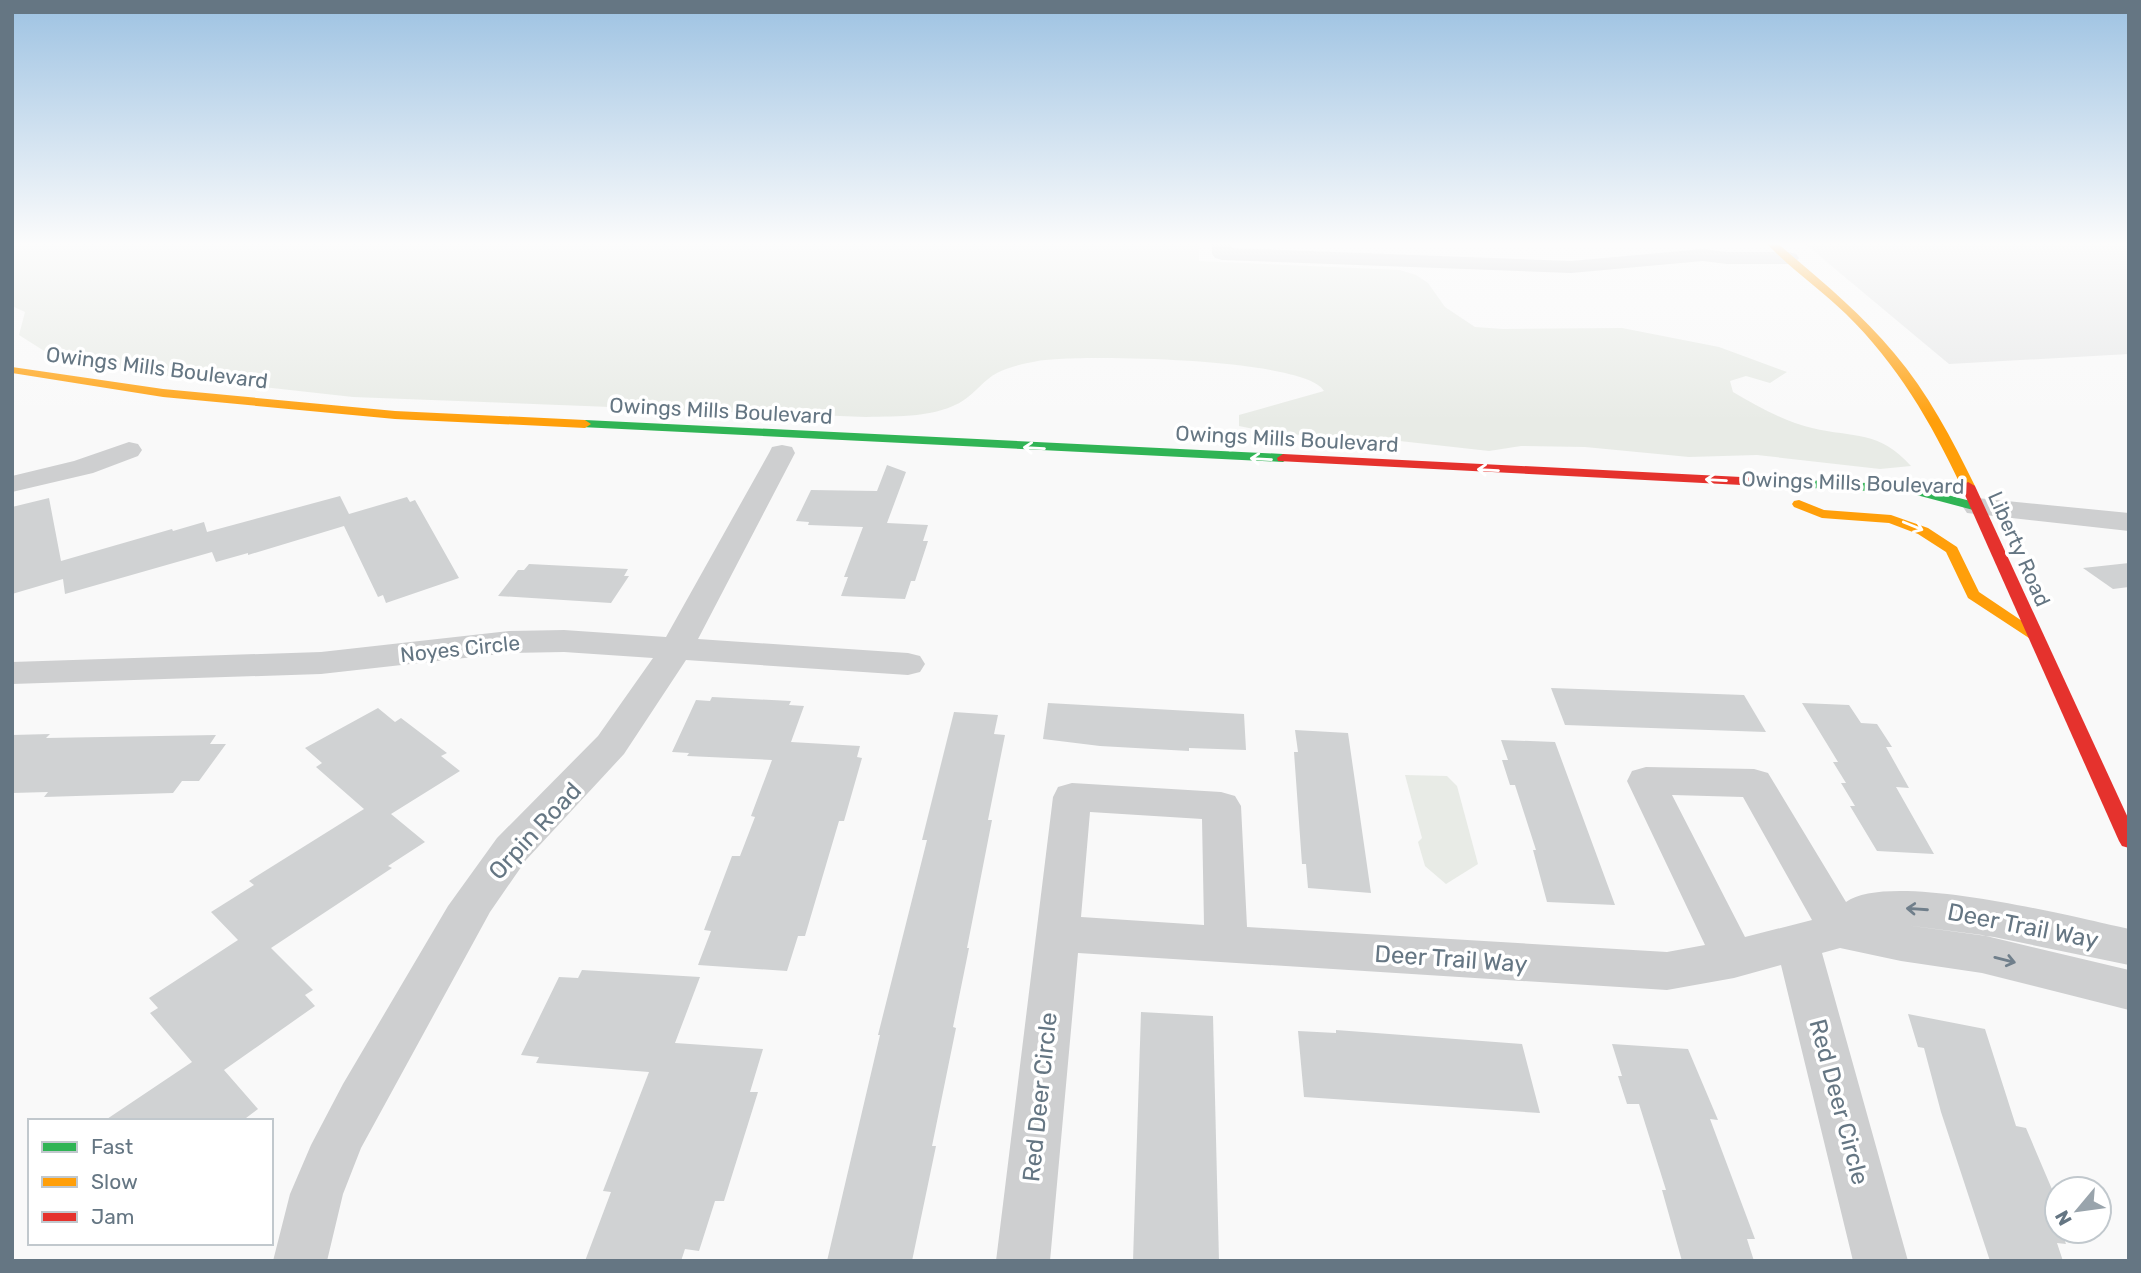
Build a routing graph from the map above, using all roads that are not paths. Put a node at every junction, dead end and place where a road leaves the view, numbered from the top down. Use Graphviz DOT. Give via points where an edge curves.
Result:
graph roads {
  1 [pos="1838,302"];
  2 [pos="12,370"];
  3 [pos="129,450"];
  4 [pos="782,453"];
  5 [pos="12,484"];
  6 [pos="1978,507"];
  7 [pos="2129,522"];
  8 [pos="2035,635"];
  9 [pos="677,648"];
  10 [pos="908,663"];
  11 [pos="12,673"];
  12 [pos="2129,841"];
  13 [pos="1058,934"];
  14 [pos="1819,936"];
  15 [pos="1226,945"];
  16 [pos="2129,947"];
  17 [pos="1734,960"];
  18 [pos="2129,990"];
  19 [pos="300,1261"];
  20 [pos="1023,1261"];
  21 [pos="1881,1261"];
  1 -- 6 [label="main road, Liberty Road" via="1907,376"];
  6 -- 2 [label="main road, Owings Mills Boulevard, one-way" via="1909,489 395,415 163,393"];
  3 -- 5 [label="street" via="73,470"];
  4 -- 9 [label="street, Orpin Road"];
  6 -- 7 [label="street"];
  6 -- 8 [label="main road, Liberty Road"];
  6 -- 8 [label="main road, Owings Mills Boulevard, one-way" via="1792,504 1822,514 1891,519 1923,531 1952,550 1973,595"];
  8 -- 12 [label="main road, Liberty Road"];
  9 -- 10 [label="street, Noyes Circle"];
  9 -- 11 [label="street, Noyes Circle" via="509,642 321,663"];
  9 -- 19 [label="street, Orpin Road" via="610,746 499,864 469,910 317,1185"];
  13 -- 15 [label="street, Deer Trail Way"];
  13 -- 15 [label="street, Red Deer Circle" via="1072,797 1222,806"];
  13 -- 20 [label="street, Red Deer Circle"];
  16 -- 14 [label="street, Deer Trail Way, one-way" via="1994,919 1907,908 1868,909"];
  14 -- 17 [label="street, Deer Trail Way"];
  14 -- 17 [label="street, Red Deer Circle" via="1754,783 1646,781"];
  14 -- 18 [label="street, Deer Trail Way, one-way" via="1982,954"];
  14 -- 21 [label="street, Red Deer Circle"];
  15 -- 17 [label="street, Deer Trail Way" via="1637,971"];
}
